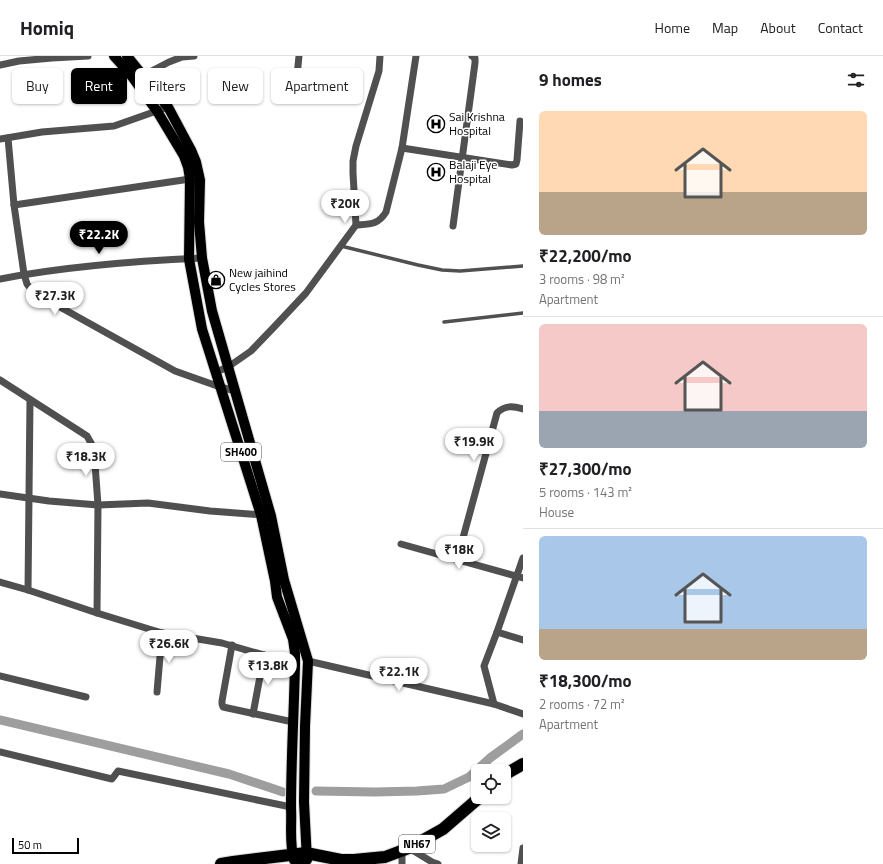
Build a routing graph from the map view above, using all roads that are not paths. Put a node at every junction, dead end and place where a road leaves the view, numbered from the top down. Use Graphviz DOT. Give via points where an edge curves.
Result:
graph roads {
  1 [pos="88,56"];
  2 [pos="114,56"];
  3 [pos="127,56"];
  4 [pos="194,56"];
  5 [pos="299,56"];
  6 [pos="380,56"];
  7 [pos="416,56"];
  8 [pos="472,56"];
  9 [pos="0,65"];
  10 [pos="158,68"];
  11 [pos="298,68"];
  12 [pos="135,71"];
  13 [pos="135,74"];
  14 [pos="153,104"];
  15 [pos="165,104"];
  16 [pos="168,107"];
  17 [pos="157,111"];
  18 [pos="520,121"];
  19 [pos="4,139"];
  20 [pos="402,148"];
  21 [pos="462,157"];
  22 [pos="190,179"];
  23 [pos="14,205"];
  24 [pos="356,225"];
  25 [pos="453,226"];
  26 [pos="341,246"];
  27 [pos="202,258"];
  28 [pos="189,259"];
  29 [pos="523,266"];
  30 [pos="24,274"];
  31 [pos="0,278"];
  32 [pos="523,313"];
  33 [pos="444,322"];
  34 [pos="228,367"];
  35 [pos="216,372"];
  36 [pos="0,380"];
  37 [pos="220,387"];
  38 [pos="236,391"];
  39 [pos="30,400"];
  40 [pos="523,410"];
  41 [pos="0,494"];
  42 [pos="28,498"];
  43 [pos="98,504"];
  44 [pos="266,516"];
  45 [pos="401,544"];
  46 [pos="523,558"];
  47 [pos="457,560"];
  48 [pos="520,577"];
  49 [pos="0,582"];
  50 [pos="28,590"];
  51 [pos="97,613"];
  52 [pos="498,632"];
  53 [pos="162,634"];
  54 [pos="523,640"];
  55 [pos="232,645"];
  56 [pos="264,655"];
  57 [pos="308,661"];
  58 [pos="295,664"];
  59 [pos="0,676"];
  60 [pos="157,692"];
  61 [pos="86,697"];
  62 [pos="494,704"];
  63 [pos="253,714"];
  64 [pos="523,714"];
  65 [pos="293,722"];
  66 [pos="0,752"];
  67 [pos="523,764"];
  68 [pos="511,771"];
  69 [pos="472,804"];
  70 [pos="291,807"];
  71 [pos="523,849"];
  72 [pos="406,850"];
  73 [pos="292,854"];
  74 [pos="306,860"];
  75 [pos="341,860"];
  76 [pos="221,864"];
  77 [pos="319,864"];
  78 [pos="402,864"];
  79 [pos="438,864"];
  80 [pos="521,864"];
  1 -- 9 [label="street" via="19,61"];
  2 -- 13 [label="main road, SH400"];
  3 -- 12 [label="main road, SH400"];
  4 -- 10 [label="street" via="182,57"];
  5 -- 11 [label="street"];
  6 -- 24 [label="street" via="379,72 353,161"];
  7 -- 20 [label="street"];
  8 -- 21 [label="street" via="475,63"];
  14 -- 17 [label="main road, SH400"];
  15 -- 16 [label="main road, SH400"];
  16 -- 17 [label="street"];
  16 -- 27 [label="main road, SH400" via="196,162 200,180 199,222"];
  17 -- 19 [label="street" via="114,126 42,132"];
  17 -- 22 [label="main road, SH400" via="184,156"];
  18 -- 21 [label="street" via="516,164"];
  19 -- 23 [label="street"];
  20 -- 21 [label="street"];
  20 -- 24 [label="street" via="383,218 374,223"];
  21 -- 25 [label="street"];
  22 -- 23 [label="street"];
  22 -- 28 [label="main road, SH400"];
  23 -- 30 [label="street"];
  24 -- 26 [label="street"];
  26 -- 29 [label="lane" via="442,270"];
  26 -- 34 [label="street" via="306,293 250,351"];
  27 -- 28 [label="street"];
  27 -- 34 [label="main road, SH400" via="212,311"];
  28 -- 30 [label="street" via="72,267"];
  28 -- 35 [label="main road, SH400" via="202,329"];
  30 -- 31 [label="street"];
  30 -- 37 [label="street" via="33,292 175,371"];
  32 -- 33 [label="lane"];
  34 -- 35 [label="street"];
  34 -- 38 [label="main road, SH400"];
  35 -- 37 [label="main road, SH400"];
  36 -- 39 [label="street"];
  37 -- 38 [label="street"];
  37 -- 44 [label="main road, SH400"];
  38 -- 44 [label="main road, SH400"];
  39 -- 42 [label="street"];
  39 -- 43 [label="street" via="87,436 94,450"];
  40 -- 47 [label="street" via="508,406 497,413"];
  41 -- 42 [label="street"];
  42 -- 43 [label="street"];
  42 -- 50 [label="street"];
  43 -- 44 [label="street" via="148,503 210,512"];
  43 -- 51 [label="street"];
  44 -- 57 [label="main road, SH400"];
  44 -- 58 [label="main road, SH400" via="277,597 293,639"];
  45 -- 47 [label="street"];
  46 -- 48 [label="street"];
  47 -- 48 [label="street"];
  48 -- 52 [label="street"];
  49 -- 50 [label="street"];
  50 -- 51 [label="street"];
  51 -- 53 [label="street"];
  52 -- 54 [label="street"];
  52 -- 62 [label="street" via="484,666"];
  53 -- 55 [label="street"];
  53 -- 60 [label="street"];
  55 -- 56 [label="street"];
  55 -- 63 [label="street" via="222,704 223,707"];
  56 -- 58 [label="street"];
  56 -- 63 [label="street"];
  57 -- 62 [label="street"];
  57 -- 74 [label="main road, SH400" via="304,802"];
  58 -- 65 [label="main road, SH400"];
  59 -- 61 [label="street"];
  62 -- 64 [label="street"];
  63 -- 65 [label="street"];
  65 -- 70 [label="main road, SH400"];
  66 -- 70 [label="street" via="112,779 118,771"];
  67 -- 68 [label="highway"];
  69 -- 72 [label="highway, NH67" via="443,829"];
  70 -- 73 [label="main road, SH400"];
  71 -- 80 [label="street"];
  72 -- 75 [label="highway, NH67" via="385,857"];
  72 -- 78 [label="street"];
  72 -- 79 [label="street"];
  73 -- 74 [label="highway, NH67"];
  73 -- 76 [label="highway, NH67"];
  74 -- 75 [label="highway, NH67"];
  75 -- 77 [label="highway, NH67"];
}
